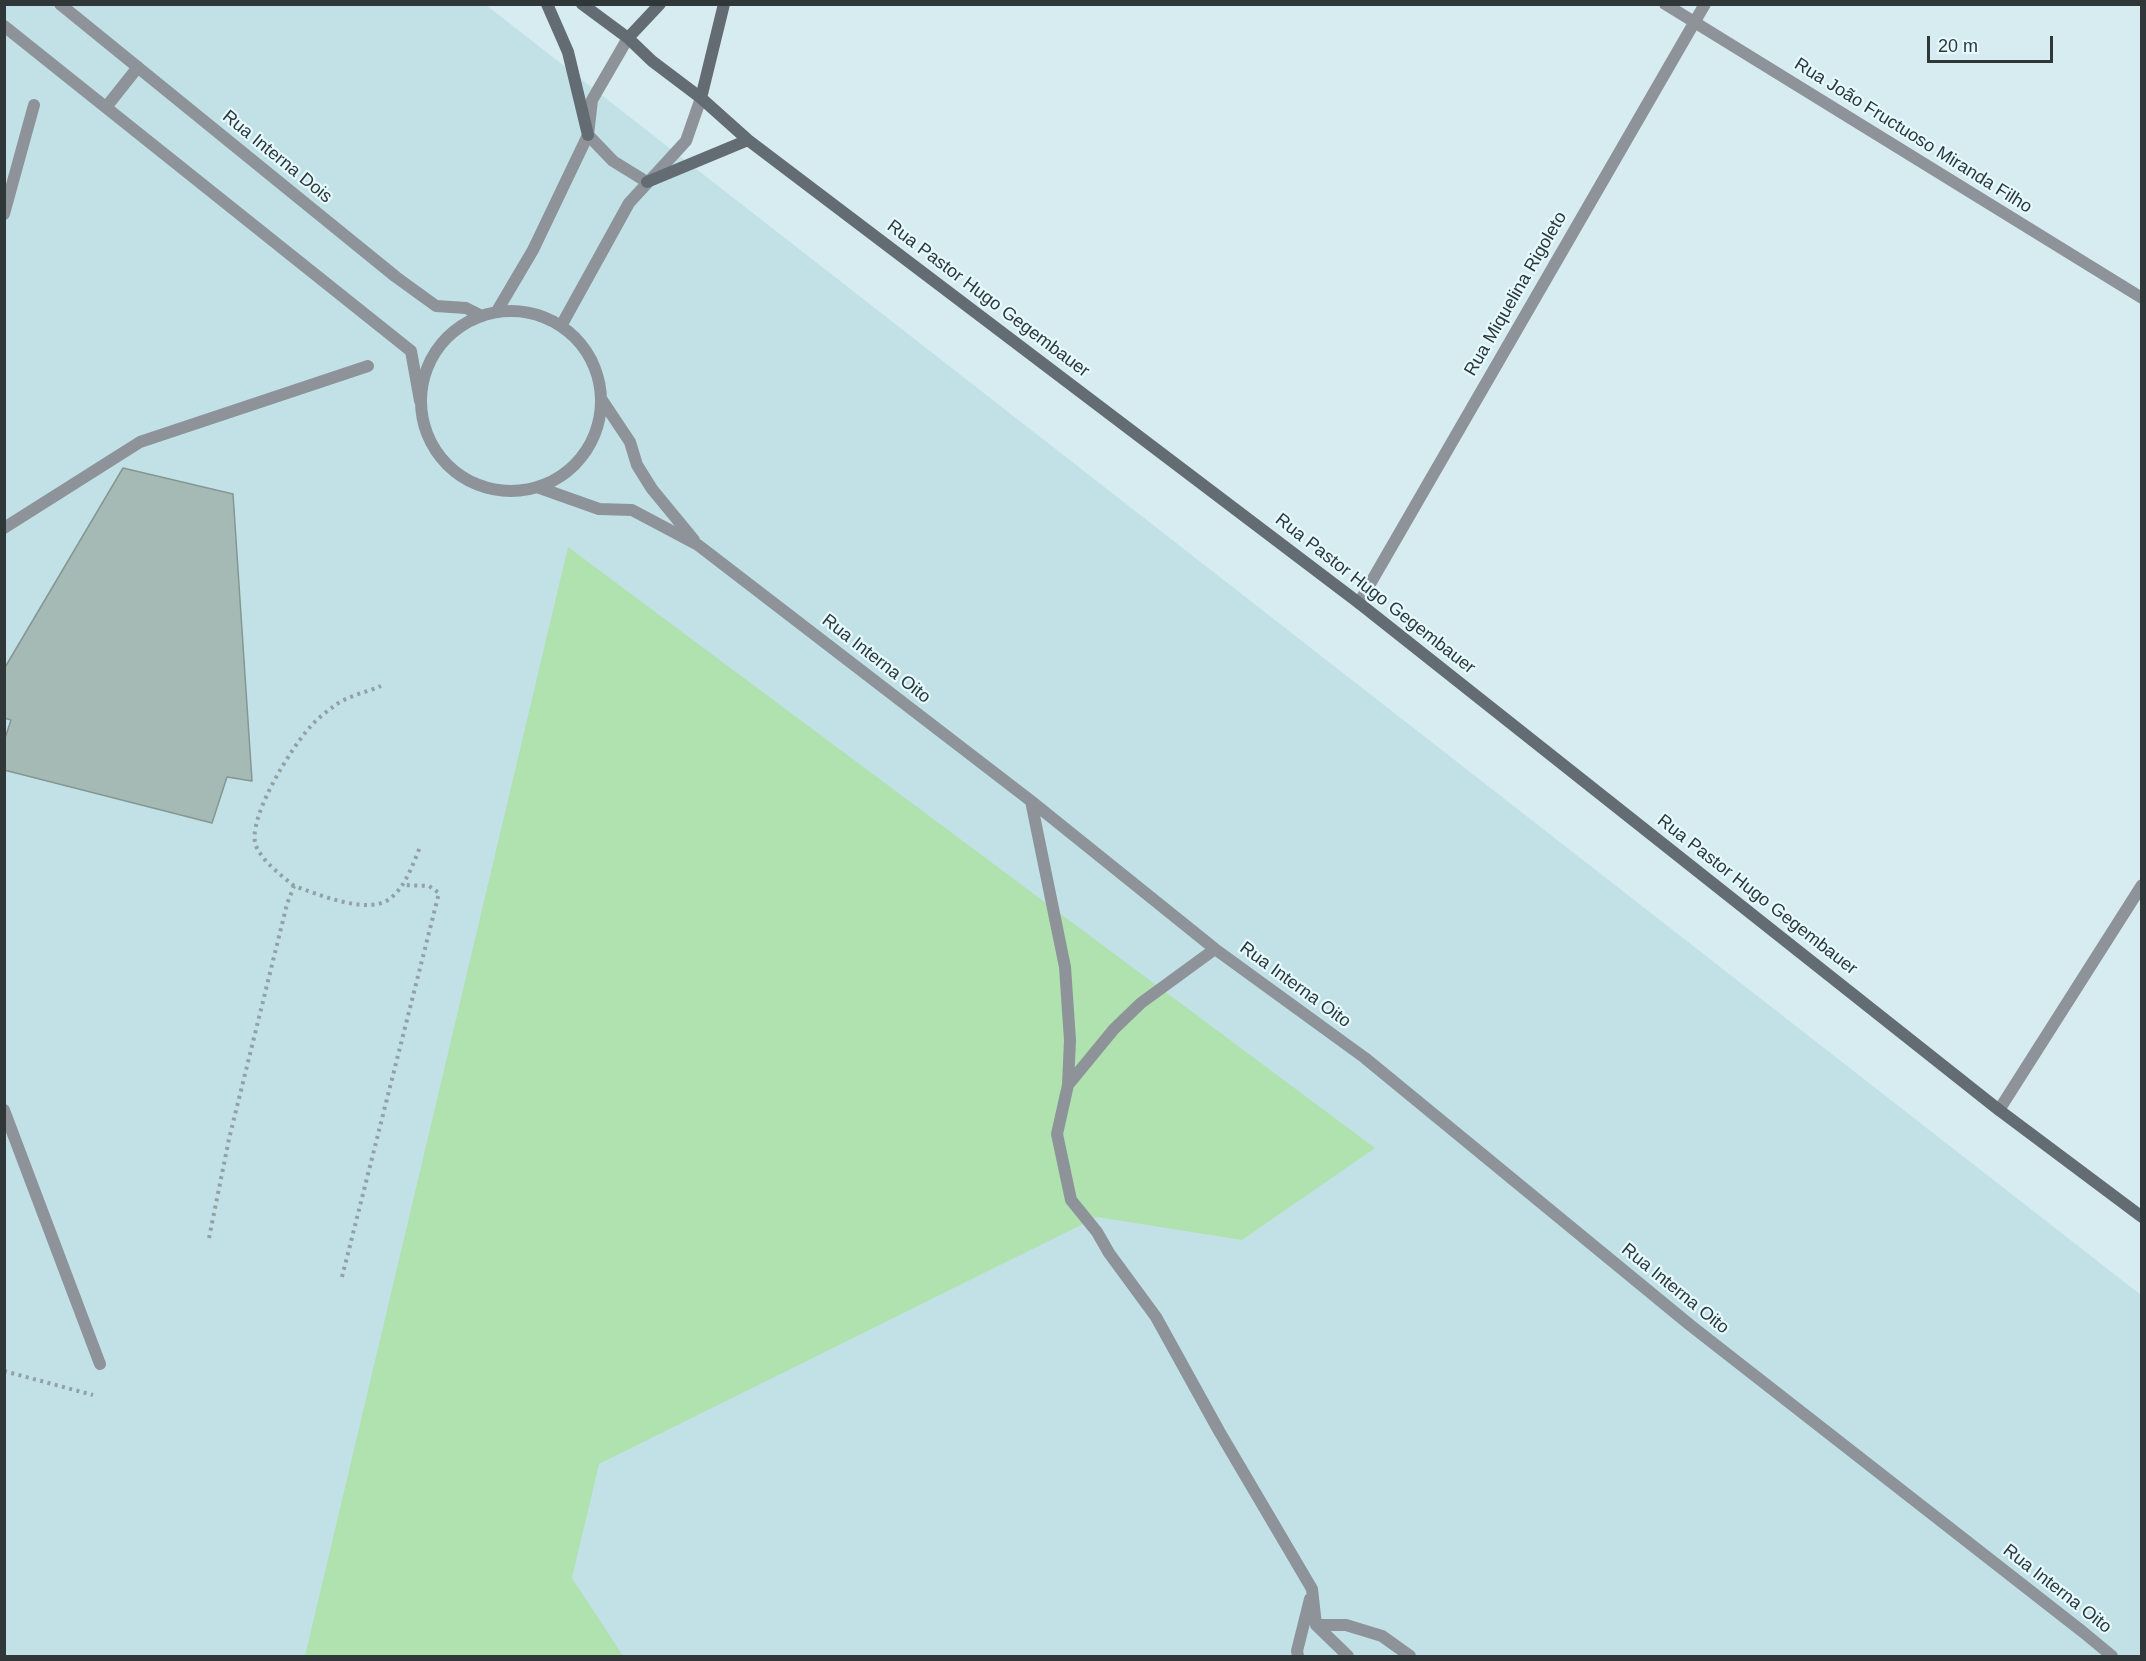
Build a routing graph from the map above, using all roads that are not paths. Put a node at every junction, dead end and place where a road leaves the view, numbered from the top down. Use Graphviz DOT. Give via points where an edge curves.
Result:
graph roads {
  1 [pos="60,4"];
  2 [pos="547,4"];
  3 [pos="582,4"];
  4 [pos="660,4"];
  5 [pos="724,4"];
  6 [pos="1665,4"];
  7 [pos="1705,4"];
  8 [pos="1693,22"];
  9 [pos="4,26"];
  10 [pos="628,38"];
  11 [pos="138,67"];
  12 [pos="701,98"];
  13 [pos="34,105"];
  14 [pos="107,106"];
  15 [pos="588,135"];
  16 [pos="748,140"];
  17 [pos="647,182"];
  18 [pos="4,214"];
  19 [pos="2142,298"];
  20 [pos="497,311"];
  21 [pos="482,316"];
  22 [pos="561,326"];
  23 [pos="368,366"];
  24 [pos="602,400"];
  25 [pos="420,401"];
  26 [pos="537,487"];
  27 [pos="4,528"];
  28 [pos="699,545"];
  29 [pos="1359,603"];
  30 [pos="1031,801"];
  31 [pos="2142,885"];
  32 [pos="1215,949"];
  33 [pos="1068,1085"];
  34 [pos="4,1110"];
  35 [pos="1999,1110"];
  36 [pos="2142,1217"];
  37 [pos="100,1364"];
  38 [pos="1312,1589"];
  39 [pos="1316,1625"];
  40 [pos="1298,1656"];
  41 [pos="1348,1656"];
  42 [pos="1410,1656"];
  43 [pos="2112,1656"];
  1 -- 11 [label="street, Rua Interna Dois"];
  2 -- 15 [label="main road" via="568,52"];
  3 -- 10 [label="main road, Rua Pastor Hugo Gegembauer"];
  4 -- 10 [label="main road"];
  5 -- 12 [label="main road"];
  6 -- 8 [label="street, Rua João Fructuoso Miranda Filho"];
  7 -- 8 [label="street, Rua Miquelina Rigoleto"];
  8 -- 19 [label="street, Rua João Fructuoso Miranda Filho"];
  8 -- 29 [label="street, Rua Miquelina Rigoleto"];
  9 -- 14 [label="street"];
  10 -- 12 [label="main road, Rua Pastor Hugo Gegembauer"];
  10 -- 15 [label="street" via="592,100"];
  11 -- 14 [label="street"];
  11 -- 21 [label="street, Rua Interna Dois" via="436,306 466,308"];
  12 -- 16 [label="main road, Rua Pastor Hugo Gegembauer"];
  12 -- 17 [label="street" via="686,141"];
  13 -- 18 [label="street"];
  14 -- 25 [label="street" via="411,351"];
  15 -- 17 [label="street" via="613,161"];
  15 -- 20 [label="street" via="533,250"];
  16 -- 17 [label="main road"];
  16 -- 29 [label="main road, Rua Pastor Hugo Gegembauer"];
  17 -- 22 [label="street" via="629,203"];
  20 -- 21 [label="street"];
  20 -- 22 [label="street" via="542,316"];
  21 -- 25 [label="street" via="448,336 433,355"];
  22 -- 24 [label="street" via="583,346 597,371"];
  23 -- 27 [label="street" via="140,442"];
  24 -- 26 [label="street" via="597,429 584,454 563,474"];
  24 -- 28 [label="street, Rua Interna Oito" via="630,442 637,465 652,489"];
  25 -- 26 [label="street" via="425,429 440,460 479,485 512,491"];
  26 -- 28 [label="street, Rua Interna Oito" via="599,509 632,510"];
  28 -- 30 [label="street, Rua Interna Oito"];
  29 -- 35 [label="main road, Rua Pastor Hugo Gegembauer"];
  30 -- 32 [label="street, Rua Interna Oito"];
  30 -- 33 [label="street, Rua Interna Oito" via="1065,967 1070,1040"];
  31 -- 35 [label="street"];
  32 -- 33 [label="street, Rua Interna Oito" via="1141,1003"];
  32 -- 43 [label="street, Rua Interna Oito" via="1365,1058 1690,1325"];
  33 -- 38 [label="street, Rua Interna Oito" via="1057,1134 1071,1200 1156,1317"];
  34 -- 37 [label="street"];
  35 -- 36 [label="main road, Rua Pastor Hugo Gegembauer"];
  38 -- 39 [label="street, Rua Interna Oito"];
  38 -- 40 [label="street"];
  39 -- 41 [label="street"];
  39 -- 42 [label="street" via="1346,1625 1382,1636"];
}
